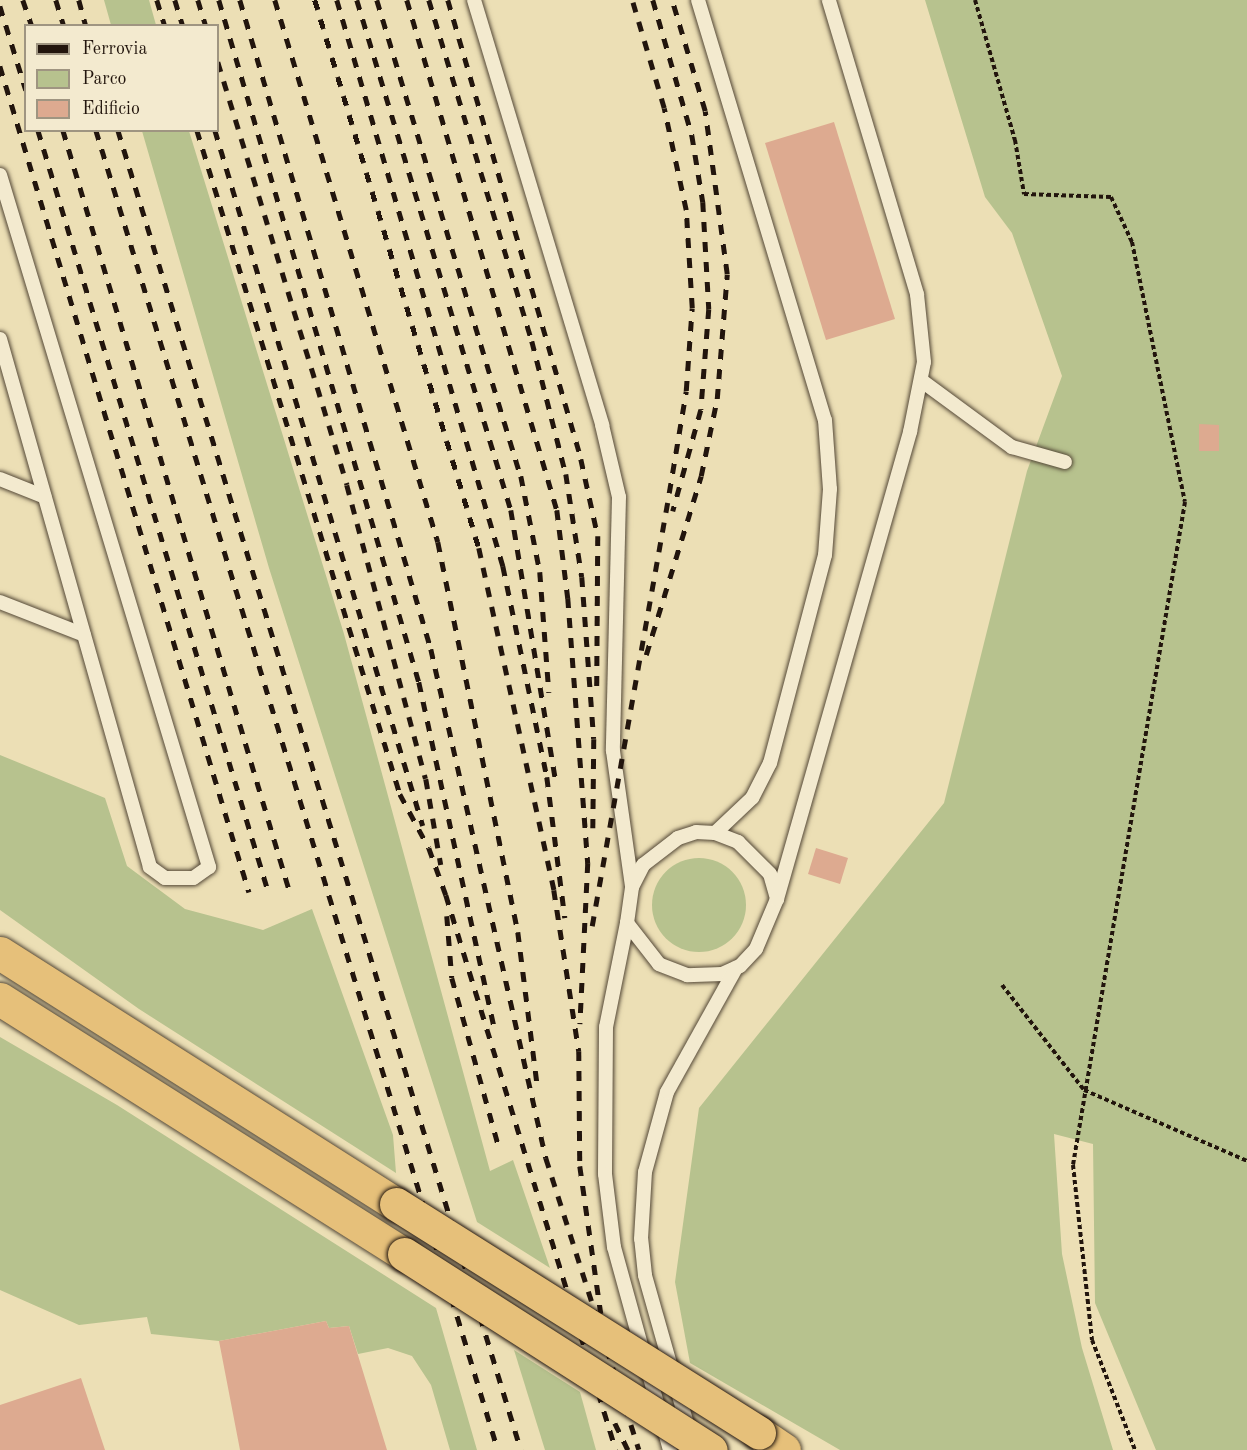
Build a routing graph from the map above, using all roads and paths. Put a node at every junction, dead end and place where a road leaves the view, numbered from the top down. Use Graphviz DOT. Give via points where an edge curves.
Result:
graph roads {
  1 [pos="474,0"];
  2 [pos="698,0"];
  3 [pos="830,0"];
  4 [pos="975,0"];
  5 [pos="0,175"];
  6 [pos="0,339"];
  7 [pos="922,381"];
  8 [pos="1065,462"];
  9 [pos="0,479"];
  10 [pos="45,497"];
  11 [pos="0,602"];
  12 [pos="84,635"];
  13 [pos="715,832"];
  14 [pos="632,887"];
  15 [pos="777,899"];
  16 [pos="627,923"];
  17 [pos="0,952"];
  18 [pos="736,968"];
  19 [pos="1002,985"];
  20 [pos="0,999"];
  21 [pos="1084,1090"];
  22 [pos="1247,1161"];
  23 [pos="772,1442"];
  24 [pos="670,1450"];
  25 [pos="694,1450"];
  26 [pos="711,1450"];
  27 [pos="1135,1450"];
  1 -- 14 [label="lane" via="602,425 619,497 613,751"];
  2 -- 13 [label="lane" via="825,420 830,489 825,555 770,763 752,798"];
  3 -- 7 [label="lane" via="917,294 923,319"];
  4 -- 21 [label="path" via="1015,140 1024,194 1111,198 1132,242 1185,502"];
  5 -- 12 [label="lane" via="209,867 193,878 165,878 150,867"];
  6 -- 10 [label="lane"];
  7 -- 8 [label="lane" via="1012,447"];
  7 -- 15 [label="lane"];
  9 -- 10 [label="lane"];
  10 -- 12 [label="lane"];
  11 -- 12 [label="lane"];
  13 -- 14 [label="lane" via="678,838 643,866"];
  13 -- 15 [label="lane" via="753,855 770,874"];
  14 -- 16 [label="lane"];
  15 -- 18 [label="lane" via="756,949"];
  16 -- 18 [label="lane" via="641,946 659,964 687,975 722,974"];
  16 -- 24 [label="lane" via="606,1027 605,1174 614,1248"];
  17 -- 23 [label="highway, bridge"];
  18 -- 25 [label="lane" via="675,1074 657,1118 645,1172 641,1239 645,1275"];
  19 -- 21 [label="path"];
  20 -- 26 [label="highway, bridge"];
  21 -- 22 [label="path"];
  21 -- 27 [label="path" via="1073,1165 1092,1340"];
}
